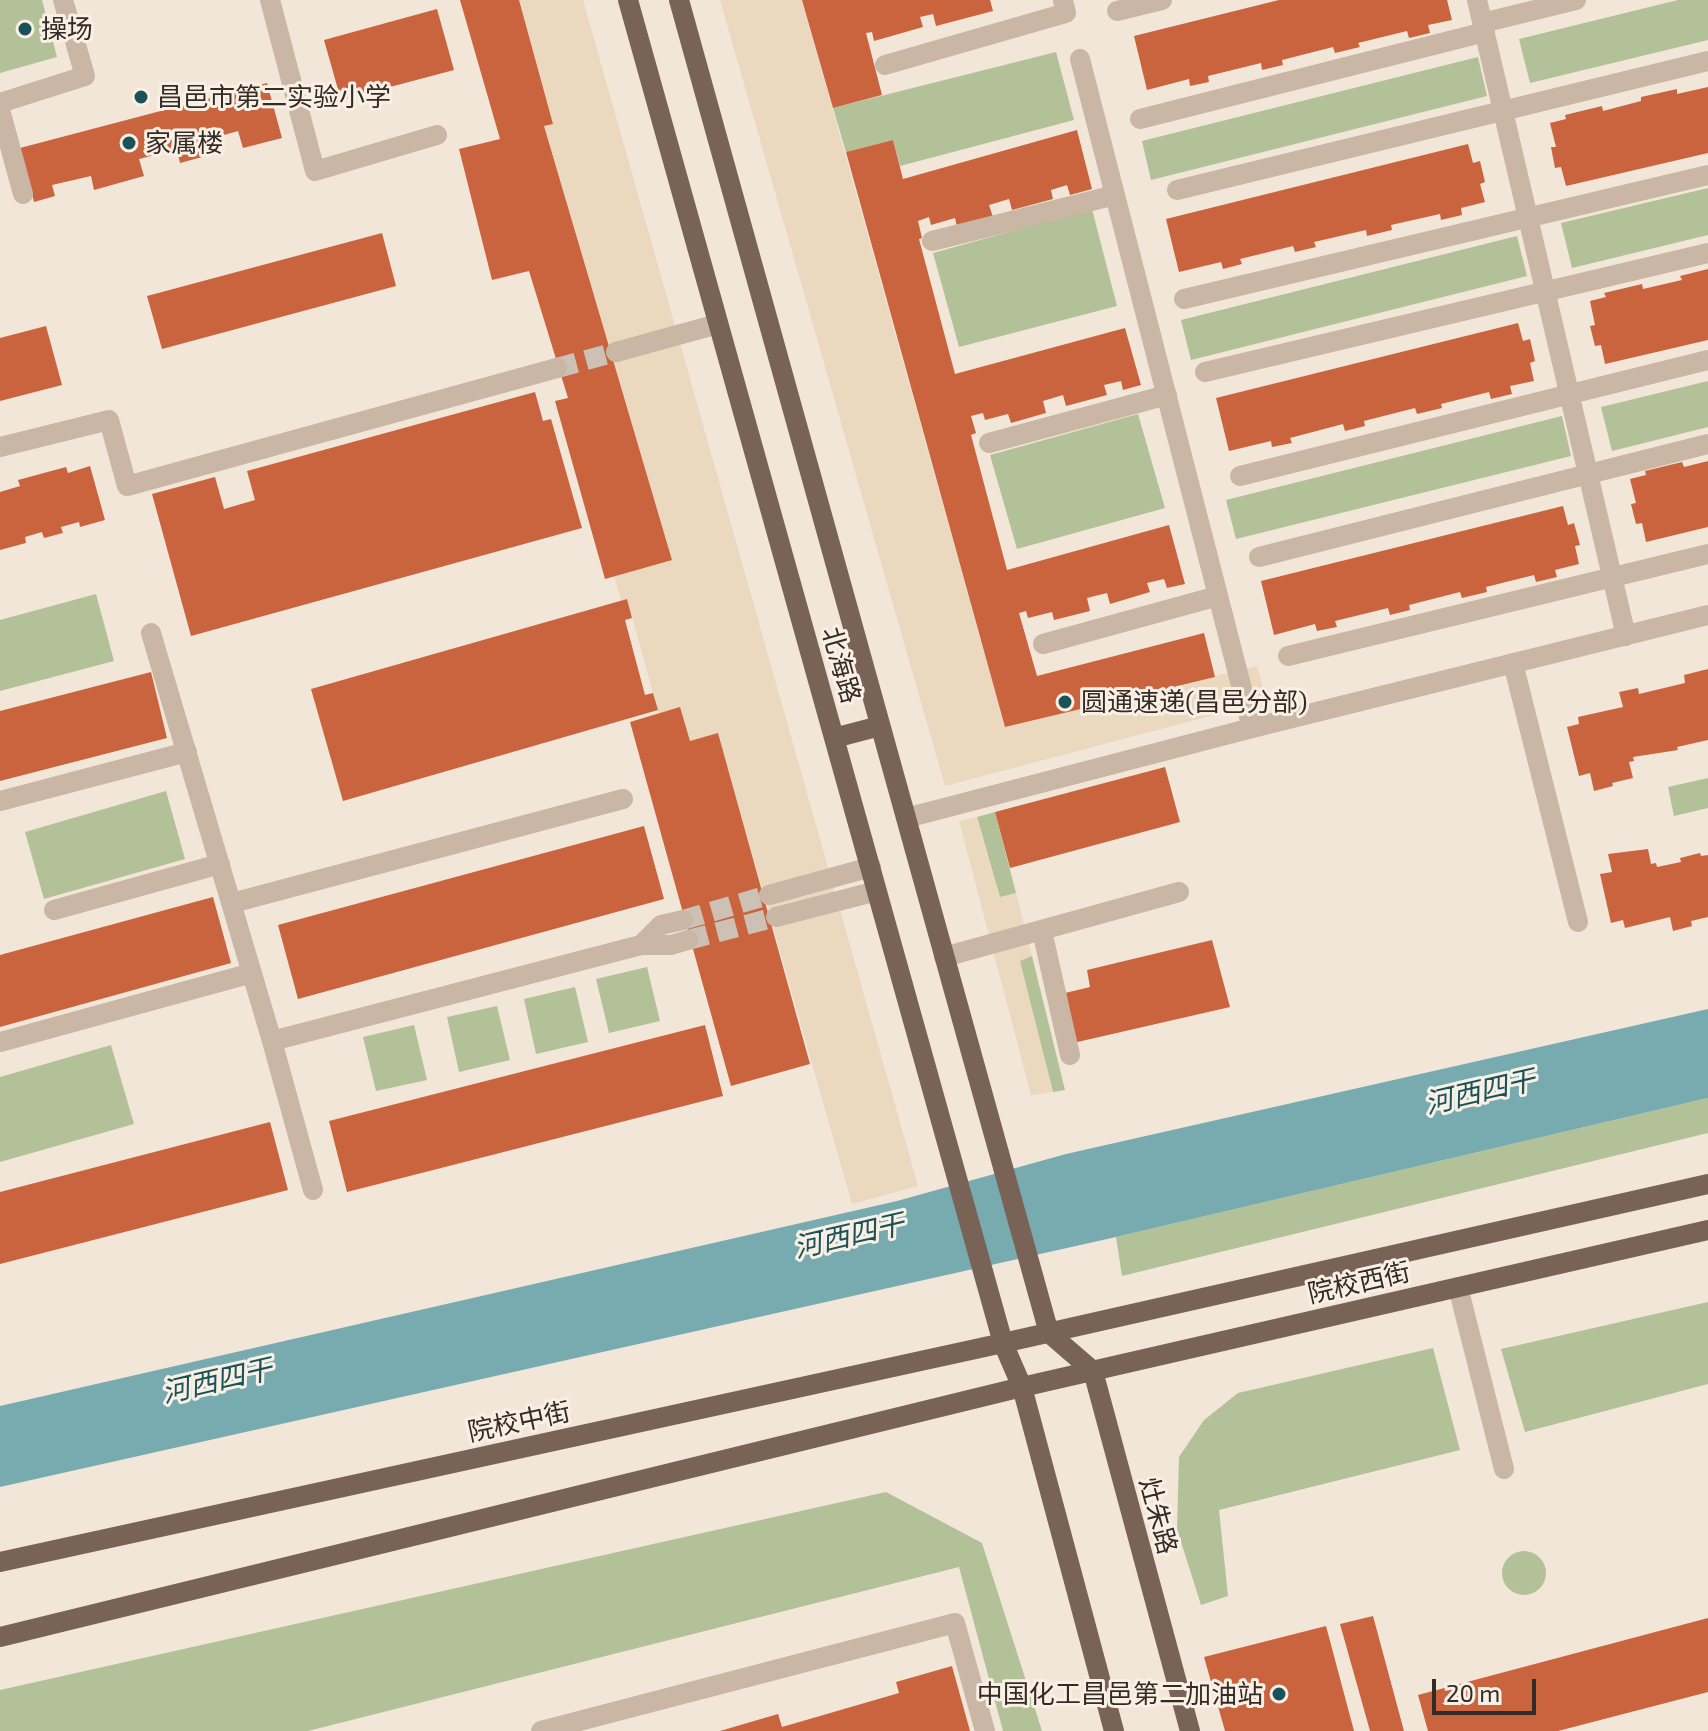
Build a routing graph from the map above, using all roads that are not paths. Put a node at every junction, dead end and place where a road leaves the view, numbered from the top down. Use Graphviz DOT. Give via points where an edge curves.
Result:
graph roads {
  1 [pos="63,0"];
  2 [pos="270,0"];
  3 [pos="628,0"];
  4 [pos="679,0"];
  5 [pos="1063,0"];
  6 [pos="1162,0"];
  7 [pos="1477,0"];
  8 [pos="1576,0"];
  9 [pos="1117,11"];
  10 [pos="1483,27"];
  11 [pos="1080,59"];
  12 [pos="1708,61"];
  13 [pos="885,65"];
  14 [pos="0,103"];
  15 [pos="1502,109"];
  16 [pos="0,110"];
  17 [pos="1140,119"];
  18 [pos="437,135"];
  19 [pos="1708,175"];
  20 [pos="1177,190"];
  21 [pos="23,194"];
  22 [pos="1115,195"];
  23 [pos="1528,217"];
  24 [pos="932,241"];
  25 [pos="1708,253"];
  26 [pos="1545,292"];
  27 [pos="1184,299"];
  28 [pos="718,324"];
  29 [pos="616,352"];
  30 [pos="1708,360"];
  31 [pos="557,368"];
  32 [pos="1205,372"];
  33 [pos="1569,394"];
  34 [pos="1167,395"];
  35 [pos="989,443"];
  36 [pos="1708,444"];
  37 [pos="0,447"];
  38 [pos="1588,474"];
  39 [pos="1240,476"];
  40 [pos="1708,554"];
  41 [pos="1259,557"];
  42 [pos="1612,577"];
  43 [pos="1218,596"];
  44 [pos="1708,615"];
  45 [pos="151,633"];
  46 [pos="1626,636"];
  47 [pos="1043,644"];
  48 [pos="1288,656"];
  49 [pos="1513,663"];
  50 [pos="880,726"];
  51 [pos="1252,728"];
  52 [pos="834,738"];
  53 [pos="187,752"];
  54 [pos="623,799"];
  55 [pos="0,801"];
  56 [pos="906,818"];
  57 [pos="220,864"];
  58 [pos="871,867"];
  59 [pos="877,891"];
  60 [pos="1179,892"];
  61 [pos="769,895"];
  62 [pos="232,903"];
  63 [pos="54,910"];
  64 [pos="776,917"];
  65 [pos="683,920"];
  66 [pos="1578,922"];
  67 [pos="1042,931"];
  68 [pos="688,940"];
  69 [pos="641,945"];
  70 [pos="944,957"];
  71 [pos="252,973"];
  72 [pos="272,1041"];
  73 [pos="0,1042"];
  74 [pos="1070,1055"];
  75 [pos="1708,1184"];
  76 [pos="313,1190"];
  77 [pos="1708,1230"];
  78 [pos="1458,1287"];
  79 [pos="1049,1333"];
  80 [pos="1003,1343"];
  81 [pos="1093,1371"];
  82 [pos="1022,1387"];
  83 [pos="1504,1469"];
  84 [pos="0,1562"];
  85 [pos="0,1637"];
  86 [pos="541,1731"];
  87 [pos="985,1731"];
  88 [pos="1114,1731"];
  89 [pos="1190,1731"];
  1 -- 14 [label="street" via="85,76"];
  2 -- 18 [label="street" via="315,171"];
  3 -- 28 [label="main road, 北海路"];
  4 -- 50 [label="main road, 北海路"];
  5 -- 13 [label="street" via="1066,13"];
  6 -- 9 [label="street"];
  7 -- 10 [label="street"];
  8 -- 10 [label="street"];
  10 -- 15 [label="street"];
  10 -- 17 [label="street"];
  11 -- 22 [label="street"];
  12 -- 15 [label="street"];
  15 -- 20 [label="street"];
  15 -- 23 [label="street"];
  16 -- 21 [label="street"];
  19 -- 23 [label="street"];
  22 -- 24 [label="street"];
  22 -- 34 [label="street"];
  23 -- 26 [label="street"];
  23 -- 27 [label="street"];
  25 -- 26 [label="street"];
  26 -- 32 [label="street"];
  26 -- 33 [label="street"];
  28 -- 29 [label="street"];
  28 -- 52 [label="main road, 北海路"];
  30 -- 33 [label="street"];
  31 -- 37 [label="street" via="127,486 109,420"];
  33 -- 38 [label="street"];
  33 -- 39 [label="street"];
  34 -- 35 [label="street"];
  34 -- 43 [label="street"];
  36 -- 38 [label="street"];
  38 -- 41 [label="street"];
  38 -- 42 [label="street"];
  40 -- 42 [label="street"];
  42 -- 46 [label="street"];
  42 -- 48 [label="street"];
  43 -- 47 [label="street"];
  43 -- 51 [label="street"];
  44 -- 46 [label="street"];
  45 -- 53 [label="street"];
  46 -- 49 [label="street"];
  49 -- 51 [label="street"];
  49 -- 66 [label="street"];
  50 -- 52 [label="main road"];
  50 -- 56 [label="main road, 北海路"];
  51 -- 56 [label="street"];
  52 -- 58 [label="main road, 北海路"];
  53 -- 55 [label="street"];
  53 -- 57 [label="street"];
  54 -- 62 [label="street"];
  56 -- 70 [label="main road, 北海路"];
  57 -- 62 [label="street"];
  57 -- 63 [label="street"];
  58 -- 59 [label="main road, 北海路"];
  58 -- 61 [label="street"];
  59 -- 64 [label="street"];
  59 -- 80 [label="main road, 北海路"];
  60 -- 67 [label="street"];
  62 -- 71 [label="street"];
  65 -- 69 [label="street" via="661,925"];
  67 -- 70 [label="street"];
  67 -- 74 [label="street"];
  68 -- 69 [label="street"];
  69 -- 72 [label="street"];
  70 -- 79 [label="main road, 北海路"];
  71 -- 72 [label="street"];
  71 -- 73 [label="street"];
  72 -- 76 [label="street"];
  75 -- 79 [label="main road, 院校西街"];
  77 -- 78 [label="main road, 院校西街"];
  78 -- 81 [label="main road, 院校西街"];
  78 -- 83 [label="street"];
  79 -- 80 [label="main road, 院校中街"];
  79 -- 81 [label="main road"];
  80 -- 82 [label="main road"];
  80 -- 84 [label="main road, 院校中街"];
  81 -- 82 [label="main road, 院校西街"];
  81 -- 89 [label="main road, 灶朱路"];
  82 -- 85 [label="main road"];
  82 -- 88 [label="main road"];
  86 -- 87 [label="street" via="955,1623"];
}
